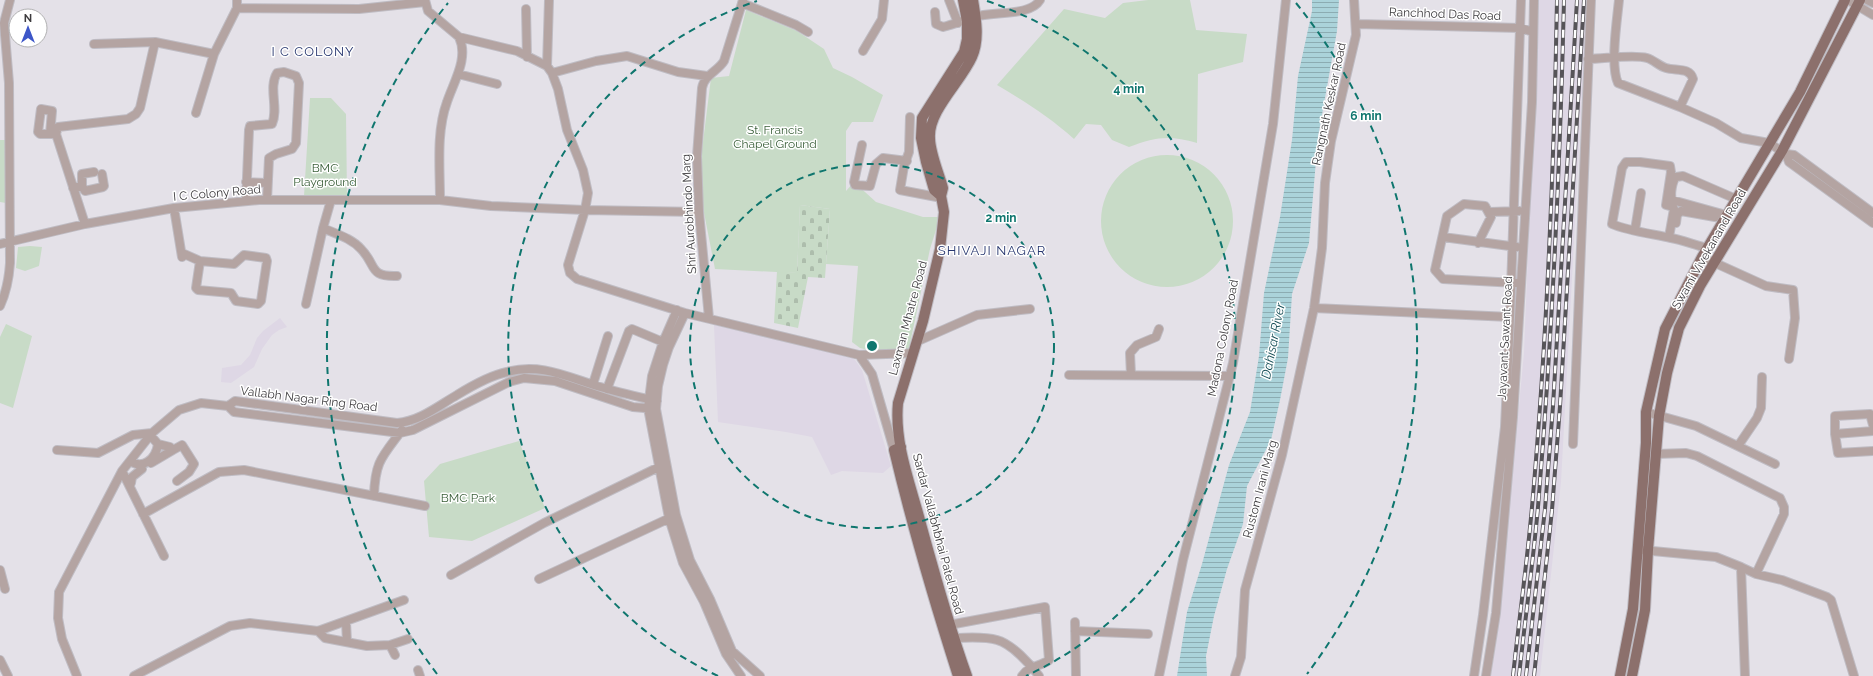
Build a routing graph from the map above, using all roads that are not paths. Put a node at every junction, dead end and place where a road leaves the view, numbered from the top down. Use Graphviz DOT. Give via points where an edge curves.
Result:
graph roads {
  1 [pos="10,0"];
  2 [pos="550,0"];
  3 [pos="884,0"];
  4 [pos="949,0"];
  5 [pos="963,0"];
  6 [pos="973,0"];
  7 [pos="1040,0"];
  8 [pos="1286,0"];
  9 [pos="1354,0"];
  10 [pos="1521,0"];
  11 [pos="1534,0"];
  12 [pos="1591,0"];
  13 [pos="1619,0"];
  14 [pos="1845,0"];
  15 [pos="1867,0"];
  16 [pos="425,1"];
  17 [pos="742,1"];
  18 [pos="1855,2"];
  19 [pos="392,3"];
  20 [pos="237,4"];
  21 [pos="1873,4"];
  22 [pos="526,9"];
  23 [pos="934,12"];
  24 [pos="1873,15"];
  25 [pos="967,20"];
  26 [pos="1356,24"];
  27 [pos="1521,28"];
  28 [pos="808,32"];
  29 [pos="1533,32"];
  30 [pos="459,37"];
  31 [pos="155,42"];
  32 [pos="94,44"];
  33 [pos="863,52"];
  34 [pos="214,54"];
  35 [pos="527,56"];
  36 [pos="1615,57"];
  37 [pos="1588,59"];
  38 [pos="547,66"];
  39 [pos="552,73"];
  40 [pos="458,74"];
  41 [pos="707,76"];
  42 [pos="497,84"];
  43 [pos="1800,92"];
  44 [pos="1809,98"];
  45 [pos="1680,108"];
  46 [pos="196,113"];
  47 [pos="910,117"];
  48 [pos="922,118"];
  49 [pos="932,121"];
  50 [pos="910,137"];
  51 [pos="925,138"];
  52 [pos="1770,143"];
  53 [pos="862,145"];
  54 [pos="1784,153"];
  55 [pos="907,161"];
  56 [pos="246,182"];
  57 [pos="267,183"];
  58 [pos="82,186"];
  59 [pos="73,188"];
  60 [pos="1641,193"];
  61 [pos="942,197"];
  62 [pos="1736,199"];
  63 [pos="267,200"];
  64 [pos="331,200"];
  65 [pos="440,200"];
  66 [pos="246,201"];
  67 [pos="174,208"];
  68 [pos="585,210"];
  69 [pos="1514,211"];
  70 [pos="1525,211"];
  71 [pos="700,212"];
  72 [pos="1490,212"];
  73 [pos="1873,213"];
  74 [pos="1725,217"];
  75 [pos="1873,223"];
  76 [pos="85,224"];
  77 [pos="323,228"];
  78 [pos="1635,230"];
  79 [pos="1443,237"];
  80 [pos="1671,238"];
  81 [pos="9,242"];
  82 [pos="1478,243"];
  83 [pos="0,244"];
  84 [pos="1513,247"];
  85 [pos="1522,248"];
  86 [pos="1706,249"];
  87 [pos="200,261"];
  88 [pos="1715,263"];
  89 [pos="397,276"];
  90 [pos="1516,282"];
  91 [pos="3,291"];
  92 [pos="306,304"];
  93 [pos="0,306"];
  94 [pos="1314,308"];
  95 [pos="1030,310"];
  96 [pos="681,312"];
  97 [pos="1510,317"];
  98 [pos="709,318"];
  99 [pos="1159,329"];
  100 [pos="608,336"];
  101 [pos="918,341"];
  102 [pos="663,342"];
  103 [pos="913,353"];
  104 [pos="859,355"];
  105 [pos="1789,359"];
  106 [pos="1069,375"];
  107 [pos="1131,375"];
  108 [pos="1230,376"];
  109 [pos="1762,376"];
  110 [pos="591,384"];
  111 [pos="608,389"];
  112 [pos="585,391"];
  113 [pos="648,399"];
  114 [pos="657,405"];
  115 [pos="228,406"];
  116 [pos="648,408"];
  117 [pos="1646,412"];
  118 [pos="1659,416"];
  119 [pos="409,422"];
  120 [pos="1873,425"];
  121 [pos="1873,431"];
  122 [pos="400,433"];
  123 [pos="151,434"];
  124 [pos="1835,434"];
  125 [pos="158,444"];
  126 [pos="1573,444"];
  127 [pos="1738,446"];
  128 [pos="897,449"];
  129 [pos="57,450"];
  130 [pos="173,450"];
  131 [pos="1873,451"];
  132 [pos="1656,454"];
  133 [pos="130,461"];
  134 [pos="668,464"];
  135 [pos="1775,464"];
  136 [pos="143,465"];
  137 [pos="659,467"];
  138 [pos="122,471"];
  139 [pos="177,481"];
  140 [pos="131,483"];
  141 [pos="374,496"];
  142 [pos="1641,501"];
  143 [pos="1652,502"];
  144 [pos="425,506"];
  145 [pos="143,514"];
  146 [pos="672,517"];
  147 [pos="1637,550"];
  148 [pos="1648,550"];
  149 [pos="164,556"];
  150 [pos="1741,567"];
  151 [pos="0,570"];
  152 [pos="1756,574"];
  153 [pos="451,575"];
  154 [pos="539,579"];
  155 [pos="5,589"];
  156 [pos="404,600"];
  157 [pos="346,622"];
  158 [pos="1075,622"];
  159 [pos="949,625"];
  160 [pos="1075,630"];
  161 [pos="318,631"];
  162 [pos="1148,634"];
  163 [pos="953,638"];
  164 [pos="408,639"];
  165 [pos="347,642"];
  166 [pos="390,645"];
  167 [pos="395,655"];
  168 [pos="0,661"];
  169 [pos="1032,666"];
  170 [pos="753,670"];
  171 [pos="8,676"];
  172 [pos="77,676"];
  173 [pos="134,676"];
  174 [pos="742,676"];
  175 [pos="760,676"];
  176 [pos="958,676"];
  177 [pos="967,676"];
  178 [pos="1022,676"];
  179 [pos="1039,676"];
  180 [pos="1076,676"];
  181 [pos="1159,676"];
  182 [pos="1235,676"];
  183 [pos="1474,676"];
  184 [pos="1486,676"];
  185 [pos="1620,676"];
  186 [pos="1632,676"];
  187 [pos="1745,676"];
  188 [pos="1854,676"];
  1 -- 81 [label="street" via="4,23 9,83"];
  2 -- 38 [label="street"];
  3 -- 33 [label="street" via="882,19"];
  4 -- 25 [label="street"];
  5 -- 25 [label="main road, Laxman Mhatre Road"];
  6 -- 25 [label="main road, Laxman Mhatre Road"];
  7 -- 25 [label="street" via="1030,8"];
  8 -- 108 [label="street, Madona Colony Road" via="1273,124"];
  9 -- 26 [label="street, Rangnath Keskar Road"];
  10 -- 27 [label="street, Jayavant Sawant Road"];
  11 -- 29 [label="street, Jayavant Sawant Road"];
  12 -- 37 [label="street"];
  13 -- 36 [label="street"];
  14 -- 43 [label="main road, Swami Vivekanand Road"];
  15 -- 21 [label="street"];
  16 -- 19 [label="street"];
  16 -- 30 [label="street" via="430,14"];
  17 -- 28 [label="street"];
  17 -- 41 [label="street" via="724,61 720,68"];
  18 -- 24 [label="street"];
  18 -- 44 [label="main road, Swami Vivekanand Road"];
  19 -- 20 [label="street" via="359,9"];
  20 -- 34 [label="street"];
  22 -- 35 [label="street"];
  23 -- 25 [label="street" via="937,26 943,28"];
  25 -- 48 [label="main road, Laxman Mhatre Road" via="964,52"];
  25 -- 49 [label="main road, Laxman Mhatre Road" via="976,40 972,57"];
  26 -- 27 [label="street, Ranchhod Das Road"];
  26 -- 94 [label="street, Rangnath Keskar Road" via="1356,35 1324,187 1322,248"];
  27 -- 29 [label="street, Ranchhod Das Road"];
  27 -- 69 [label="street, Jayavant Sawant Road"];
  29 -- 70 [label="street, Jayavant Sawant Road" via="1532,102"];
  30 -- 35 [label="street"];
  30 -- 40 [label="street" via="462,49"];
  31 -- 32 [label="street"];
  31 -- 34 [label="street"];
  31 -- 59 [label="street" via="140,108 136,114 128,119 58,127 53,134"];
  34 -- 46 [label="street"];
  35 -- 38 [label="street"];
  36 -- 37 [label="street"];
  36 -- 45 [label="street" via="1618,83"];
  36 -- 45 [label="street" via="1646,58 1665,68 1686,70 1690,73 1693,79"];
  37 -- 126 [label="street"];
  38 -- 39 [label="street"];
  39 -- 41 [label="street" via="627,56 678,72"];
  39 -- 68 [label="street" via="567,130 586,181 588,193"];
  40 -- 42 [label="street"];
  40 -- 65 [label="street" via="446,102 440,129"];
  41 -- 71 [label="street, Shri Aurobhindo Marg" via="702,88 697,156"];
  43 -- 44 [label="street"];
  43 -- 52 [label="main road, Swami Vivekanand Road"];
  44 -- 54 [label="main road, Swami Vivekanand Road"];
  45 -- 52 [label="street" via="1716,123 1741,138"];
  47 -- 50 [label="street"];
  48 -- 49 [label="street"];
  48 -- 51 [label="main road, Laxman Mhatre Road"];
  49 -- 51 [label="main road, Laxman Mhatre Road"];
  50 -- 51 [label="street"];
  50 -- 55 [label="street"];
  51 -- 61 [label="main road, Laxman Mhatre Road" via="934,190"];
  52 -- 54 [label="street"];
  52 -- 62 [label="main road, Swami Vivekanand Road"];
  53 -- 55 [label="street" via="855,185 870,186 876,164 883,158"];
  54 -- 73 [label="street" via="1794,155"];
  54 -- 75 [label="street" via="1789,162"];
  54 -- 88 [label="main road, Swami Vivekanand Road"];
  55 -- 61 [label="street" via="900,190"];
  56 -- 57 [label="street"];
  56 -- 57 [label="street" via="250,126 272,124 274,79 278,73 284,72 296,76 299,83 296,143 292,149 270,158"];
  56 -- 66 [label="street"];
  57 -- 63 [label="street"];
  58 -- 58 [label="street" via="85,191 104,186 98,173 82,174"];
  58 -- 59 [label="street"];
  59 -- 76 [label="street"];
  60 -- 78 [label="street"];
  61 -- 101 [label="main road, Laxman Mhatre Road" via="944,212 940,249"];
  62 -- 74 [label="main road, Swami Vivekanand Road"];
  62 -- 74 [label="street" via="1683,176 1674,180 1672,200"];
  63 -- 64 [label="street, I C Colony Road"];
  63 -- 66 [label="street, I C Colony Road"];
  64 -- 65 [label="street, I C Colony Road"];
  64 -- 77 [label="street"];
  65 -- 68 [label="street, I C Colony Road" via="491,206"];
  66 -- 67 [label="street, I C Colony Road"];
  67 -- 76 [label="street, I C Colony Road"];
  67 -- 87 [label="street" via="182,255"];
  68 -- 71 [label="street, I C Colony Road"];
  68 -- 96 [label="street" via="568,265 570,273 577,279"];
  69 -- 70 [label="street"];
  69 -- 72 [label="street"];
  69 -- 84 [label="street, Jayavant Sawant Road"];
  70 -- 85 [label="street, Jayavant Sawant Road"];
  71 -- 98 [label="street, Shri Aurobhindo Marg"];
  72 -- 79 [label="street" via="1486,206 1464,204 1448,216"];
  72 -- 82 [label="street" via="1491,217"];
  74 -- 80 [label="street" via="1679,212"];
  74 -- 86 [label="main road, Swami Vivekanand Road"];
  76 -- 81 [label="street, I C Colony Road"];
  77 -- 89 [label="street" via="349,239 362,249 377,273 385,277"];
  77 -- 92 [label="street"];
  78 -- 80 [label="street"];
  78 -- 80 [label="street" via="1614,225 1612,222 1623,165 1631,161 1670,166 1672,172 1666,205 1674,208"];
  79 -- 82 [label="street"];
  79 -- 90 [label="street" via="1435,270 1443,278"];
  80 -- 86 [label="street" via="1692,242"];
  81 -- 83 [label="street, I C Colony Road"];
  81 -- 91 [label="street" via="10,263"];
  82 -- 84 [label="street"];
  84 -- 85 [label="street"];
  84 -- 90 [label="street, Jayavant Sawant Road"];
  85 -- 90 [label="street, Jayavant Sawant Road"];
  86 -- 88 [label="street"];
  86 -- 117 [label="main road, Swami Vivekanand Road" via="1665,329"];
  87 -- 87 [label="street" via="234,264 244,255 266,258 261,301 258,304 236,301 231,293 198,290 196,288"];
  88 -- 105 [label="street" via="1766,286 1793,290 1795,318"];
  88 -- 118 [label="main road, Swami Vivekanand Road" via="1679,328"];
  90 -- 97 [label="street, Jayavant Sawant Road"];
  90 -- 184 [label="street, Jayavant Sawant Road" via="1513,417 1498,590"];
  91 -- 93 [label="street"];
  94 -- 97 [label="street"];
  94 -- 182 [label="street, Rustom Irani Marg" via="1282,455 1245,590 1241,657"];
  95 -- 101 [label="street" via="977,315"];
  96 -- 98 [label="street"];
  96 -- 102 [label="street"];
  96 -- 114 [label="street" via="663,365"];
  97 -- 183 [label="street, Jayavant Sawant Road" via="1505,427"];
  98 -- 104 [label="street"];
  99 -- 107 [label="street" via="1156,337 1137,345 1130,353"];
  100 -- 110 [label="street"];
  101 -- 103 [label="main road, Laxman Mhatre Road"];
  102 -- 111 [label="street" via="632,329 629,331"];
  102 -- 113 [label="street"];
  103 -- 104 [label="street"];
  103 -- 128 [label="main road, Laxman Mhatre Road" via="898,403"];
  104 -- 128 [label="street" via="872,374"];
  106 -- 107 [label="street"];
  107 -- 108 [label="street"];
  108 -- 181 [label="street, Madona Colony Road" via="1183,560"];
  109 -- 127 [label="street" via="1757,418"];
  110 -- 111 [label="street, Vallabh Nagar Ring Road"];
  110 -- 112 [label="street"];
  110 -- 119 [label="street, Vallabh Nagar Ring Road" via="551,370 526,368 506,372 459,393"];
  111 -- 113 [label="street, Vallabh Nagar Ring Road"];
  112 -- 116 [label="street" via="633,407"];
  112 -- 122 [label="street" via="555,381 524,378 509,382 413,430"];
  113 -- 114 [label="street, Vallabh Nagar Ring Road"];
  113 -- 116 [label="street"];
  114 -- 116 [label="street"];
  114 -- 134 [label="street"];
  115 -- 119 [label="street, Vallabh Nagar Ring Road" via="235,401 397,423"];
  115 -- 122 [label="street" via="234,412"];
  115 -- 123 [label="street, Vallabh Nagar Ring Road" via="201,403 179,410"];
  116 -- 137 [label="street"];
  117 -- 118 [label="street"];
  117 -- 142 [label="main road, Swami Vivekanand Road"];
  118 -- 127 [label="street" via="1696,426"];
  118 -- 132 [label="main road, Swami Vivekanand Road"];
  119 -- 122 [label="street"];
  120 -- 124 [label="street" via="1870,414 1836,415"];
  121 -- 124 [label="street"];
  122 -- 141 [label="street" via="378,462"];
  123 -- 125 [label="street"];
  123 -- 129 [label="street" via="133,435 98,453"];
  123 -- 133 [label="street, Vallabh Nagar Ring Road"];
  124 -- 131 [label="street" via="1838,453"];
  125 -- 130 [label="street"];
  125 -- 136 [label="street" via="150,461"];
  127 -- 135 [label="street"];
  128 -- 159 [label="main road, Sardar Vallabhbhai Patel Road"];
  128 -- 176 [label="main road, Sardar Vallabhbhai Patel Road" via="916,539"];
  130 -- 136 [label="street"];
  130 -- 139 [label="street" via="182,446 194,464 193,468"];
  132 -- 143 [label="main road, Swami Vivekanand Road"];
  132 -- 152 [label="street" via="1686,453 1697,456 1780,498 1784,514"];
  133 -- 136 [label="street" via="136,465"];
  133 -- 138 [label="street, Vallabh Nagar Ring Road"];
  134 -- 137 [label="street"];
  134 -- 146 [label="street"];
  136 -- 140 [label="street" via="132,477"];
  137 -- 146 [label="street"];
  137 -- 153 [label="street" via="544,524"];
  138 -- 145 [label="street"];
  138 -- 172 [label="street, Vallabh Nagar Ring Road" via="59,592 58,618 62,640"];
  141 -- 144 [label="street"];
  141 -- 145 [label="street" via="244,470 219,472"];
  142 -- 143 [label="main road"];
  142 -- 147 [label="main road, Swami Vivekanand Road"];
  143 -- 148 [label="main road, Swami Vivekanand Road"];
  145 -- 149 [label="street"];
  146 -- 154 [label="street"];
  146 -- 170 [label="street" via="732,651"];
  146 -- 174 [label="street" via="684,563 726,654"];
  147 -- 148 [label="street"];
  147 -- 185 [label="main road, Swami Vivekanand Road" via="1633,609"];
  148 -- 150 [label="street" via="1688,551 1705,556 1725,556"];
  148 -- 186 [label="main road, Swami Vivekanand Road" via="1645,610"];
  150 -- 152 [label="street"];
  150 -- 187 [label="street"];
  151 -- 155 [label="street"];
  152 -- 188 [label="street" via="1782,580 1831,600"];
  156 -- 157 [label="street"];
  157 -- 161 [label="street"];
  157 -- 165 [label="street"];
  158 -- 160 [label="street"];
  159 -- 163 [label="main road, Sardar Vallabhbhai Patel Road"];
  159 -- 169 [label="street" via="1045,607 1049,660 1044,664"];
  160 -- 162 [label="street"];
  160 -- 180 [label="street"];
  161 -- 165 [label="street" via="325,638"];
  161 -- 173 [label="street" via="250,623 230,626"];
  163 -- 169 [label="street" via="998,640"];
  163 -- 177 [label="main road, Sardar Vallabhbhai Patel Road"];
  164 -- 166 [label="street"];
  165 -- 166 [label="street" via="367,646"];
  166 -- 167 [label="street"];
  168 -- 171 [label="street"];
  169 -- 178 [label="street"];
  169 -- 179 [label="street"];
  170 -- 174 [label="street"];
  170 -- 175 [label="street"];
}
